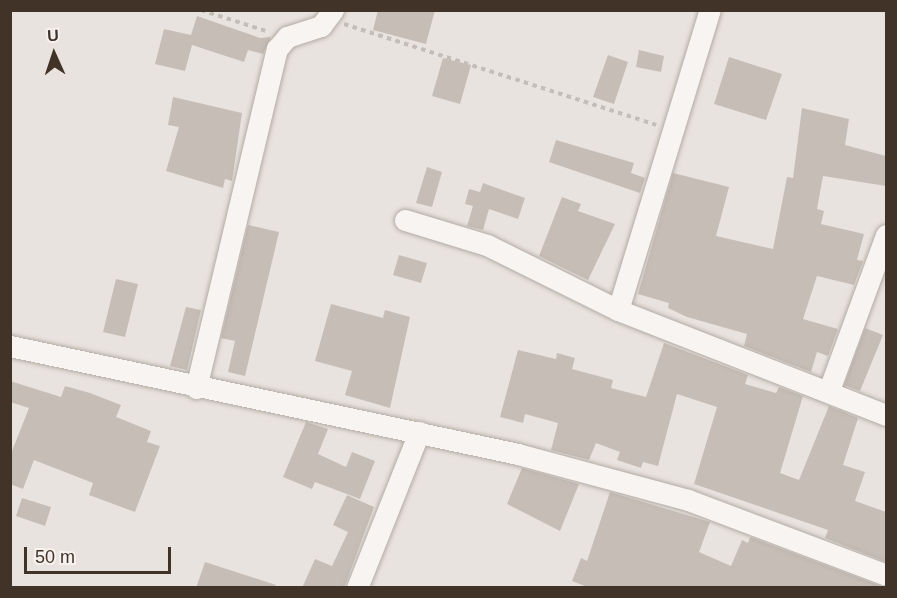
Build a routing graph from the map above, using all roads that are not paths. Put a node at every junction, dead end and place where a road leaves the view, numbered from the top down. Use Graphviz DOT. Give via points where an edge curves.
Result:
graph roads {
  1 [pos="710,10"];
  2 [pos="332,14"];
  3 [pos="405,220"];
  4 [pos="886,236"];
  5 [pos="618,310"];
  6 [pos="10,346"];
  7 [pos="196,388"];
  8 [pos="829,390"];
  9 [pos="886,415"];
  10 [pos="419,432"];
  11 [pos="886,575"];
  12 [pos="357,588"];
  1 -- 5 [label="street" via="676,132"];
  2 -- 7 [label="street" via="321,26 287,37 277,49"];
  3 -- 5 [label="street" via="487,245"];
  4 -- 8 [label="street"];
  5 -- 8 [label="street"];
  6 -- 7 [label="street"];
  7 -- 10 [label="street"];
  8 -- 9 [label="street"];
  10 -- 11 [label="street" via="688,500"];
  10 -- 12 [label="street"];
}
